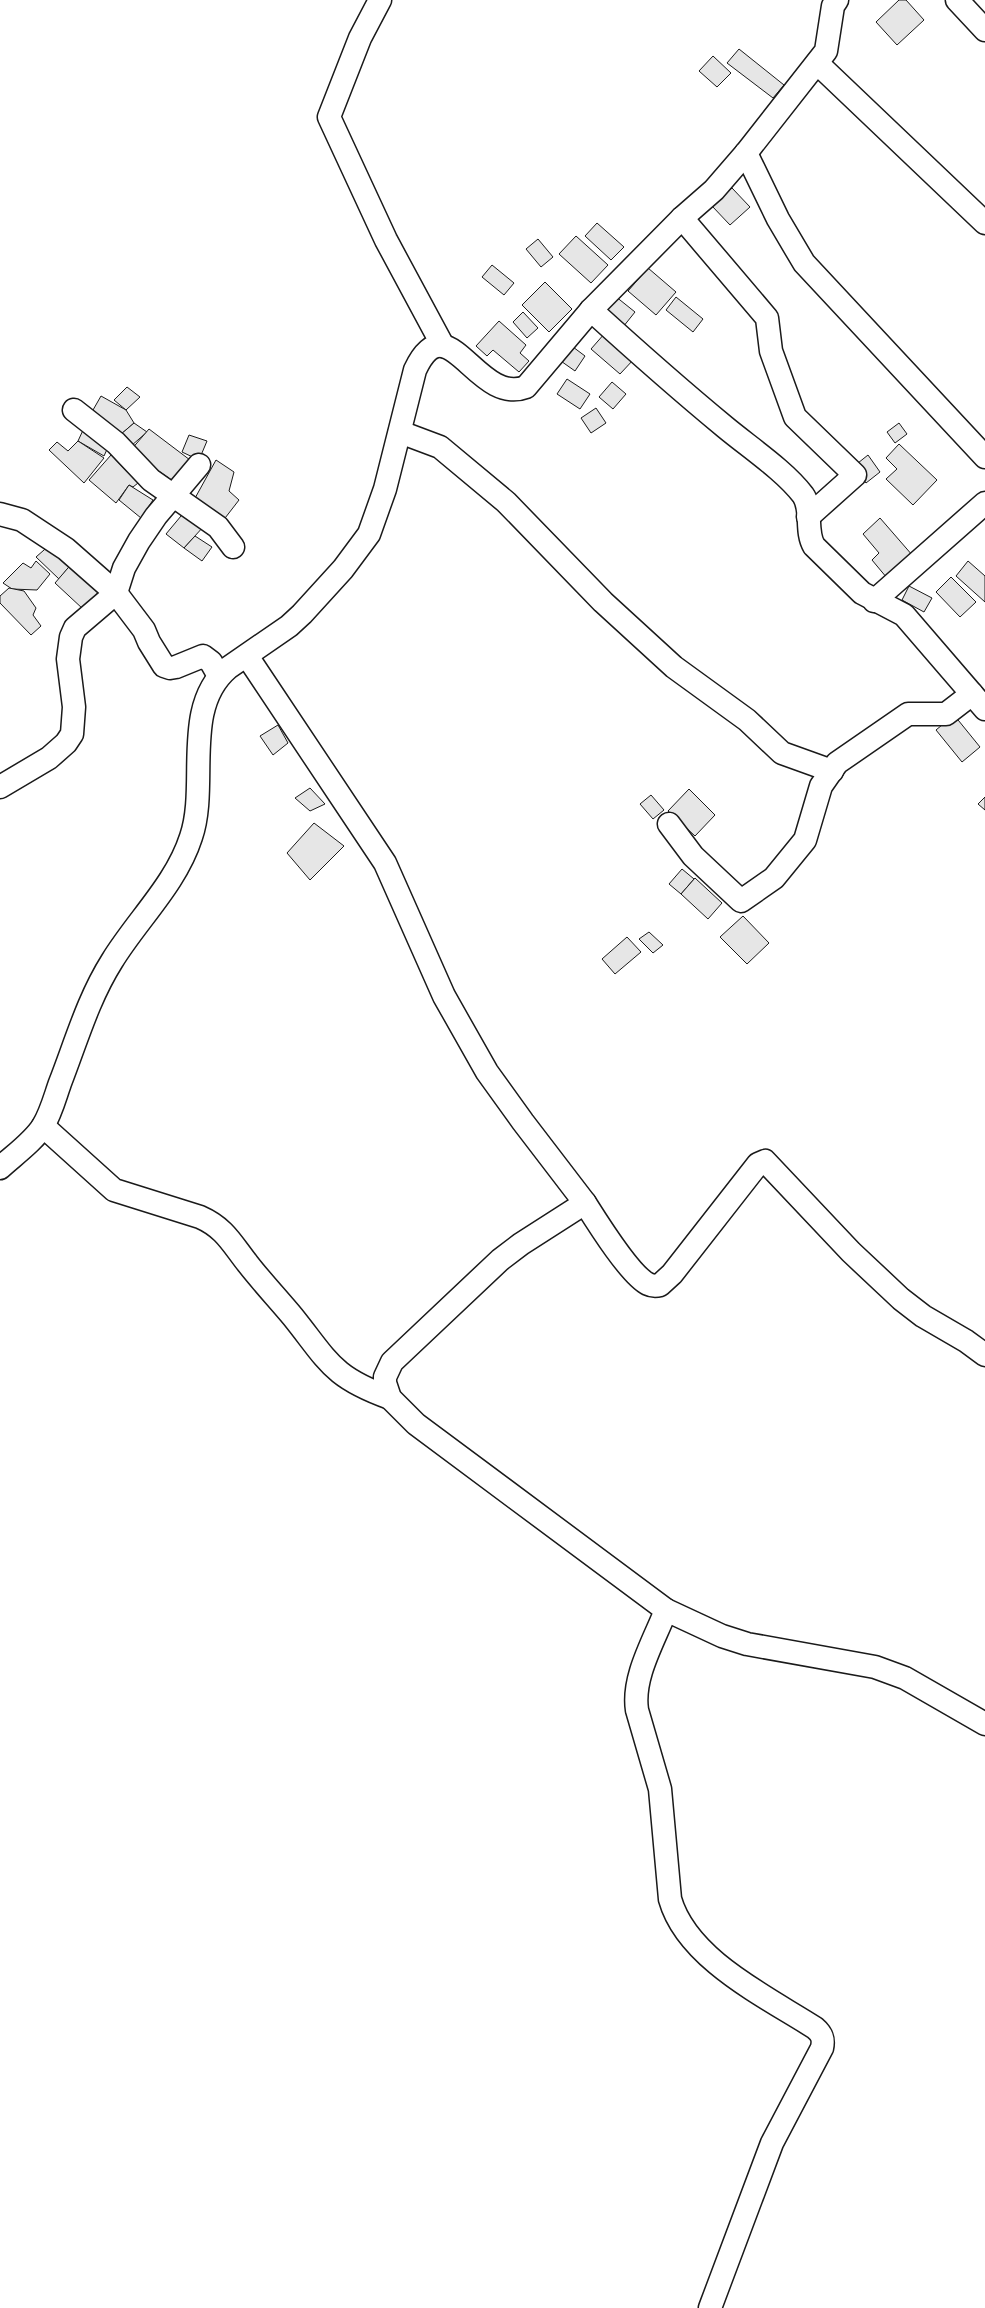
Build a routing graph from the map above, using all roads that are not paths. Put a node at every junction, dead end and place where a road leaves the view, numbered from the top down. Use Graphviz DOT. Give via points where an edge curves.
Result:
graph roads {
  1 [pos="380,0"];
  2 [pos="837,0"];
  3 [pos="957,0"];
  4 [pos="985,30"];
  5 [pos="816,63"];
  6 [pos="746,153"];
  7 [pos="682,218"];
  8 [pos="985,223"];
  9 [pos="591,310"];
  10 [pos="442,346"];
  11 [pos="74,410"];
  12 [pos="400,432"];
  13 [pos="985,457"];
  14 [pos="199,465"];
  15 [pos="174,494"];
  16 [pos="985,502"];
  17 [pos="0,514"];
  18 [pos="808,516"];
  19 [pos="233,547"];
  20 [pos="116,593"];
  21 [pos="874,601"];
  22 [pos="247,656"];
  23 [pos="219,676"];
  24 [pos="978,701"];
  25 [pos="832,771"];
  26 [pos="0,787"];
  27 [pos="669,824"];
  28 [pos="43,1126"];
  29 [pos="0,1168"];
  30 [pos="585,1203"];
  31 [pos="985,1355"];
  32 [pos="390,1398"];
  33 [pos="666,1610"];
  34 [pos="985,1724"];
  35 [pos="710,2308"];
  1 -- 10 [label="street" via="360,38 329,117 386,240"];
  2 -- 5 [label="street" via="833,6 828,46"];
  3 -- 4 [label="street"];
  5 -- 6 [label="street"];
  5 -- 8 [label="street"];
  6 -- 7 [label="street" via="714,190"];
  6 -- 13 [label="street" via="804,263"];
  7 -- 9 [label="street"];
  7 -- 18 [label="street" via="767,318 771,351 795,417 856,475"];
  9 -- 10 [label="street" via="526,388 516,391 490,383 458,353"];
  9 -- 18 [label="street" via="652,366 777,470 803,496"];
  10 -- 12 [label="street" via="427,349 415,370"];
  11 -- 15 [label="street" via="116,443 151,480"];
  12 -- 22 [label="street" via="369,534 316,600 289,626"];
  12 -- 25 [label="street" via="440,446 506,502 603,602 674,667 747,720 782,753"];
  14 -- 15 [label="street"];
  15 -- 19 [label="street" via="218,527"];
  15 -- 20 [label="street" via="139,541 124,568"];
  16 -- 21 [label="street"];
  17 -- 20 [label="street" via="22,520 66,548"];
  18 -- 21 [label="street" via="814,546"];
  20 -- 23 [label="street" via="144,630 164,666 176,667 203,656"];
  20 -- 26 [label="street" via="75,628 71,637 68,659 74,707 72,734 49,758"];
  21 -- 24 [label="street" via="904,615"];
  22 -- 23 [label="street"];
  22 -- 30 [label="street" via="386,863 444,996 482,1064"];
  23 -- 28 [label="street" via="211,687 199,732 198,810 191,838 169,882 103,976"];
  24 -- 25 [label="street" via="946,714 908,714 837,764"];
  25 -- 27 [label="street" via="821,786 806,840 774,878 741,901 693,856"];
  28 -- 29 [label="street"];
  28 -- 32 [label="street" via="114,1190 200,1217 223,1230 320,1356 355,1384"];
  30 -- 31 [label="street" via="604,1233 642,1279 651,1286 660,1285 758,1164 765,1161 851,1252 902,1299"];
  30 -- 32 [label="street" via="500,1260 400,1353 385,1377"];
  32 -- 33 [label="street" via="416,1424"];
  33 -- 34 [label="street" via="747,1644 874,1667 905,1678"];
  33 -- 35 [label="street" via="635,1697 660,1789 674,1914 692,1940 708,1955 815,2028 823,2041 772,2143"];
}
